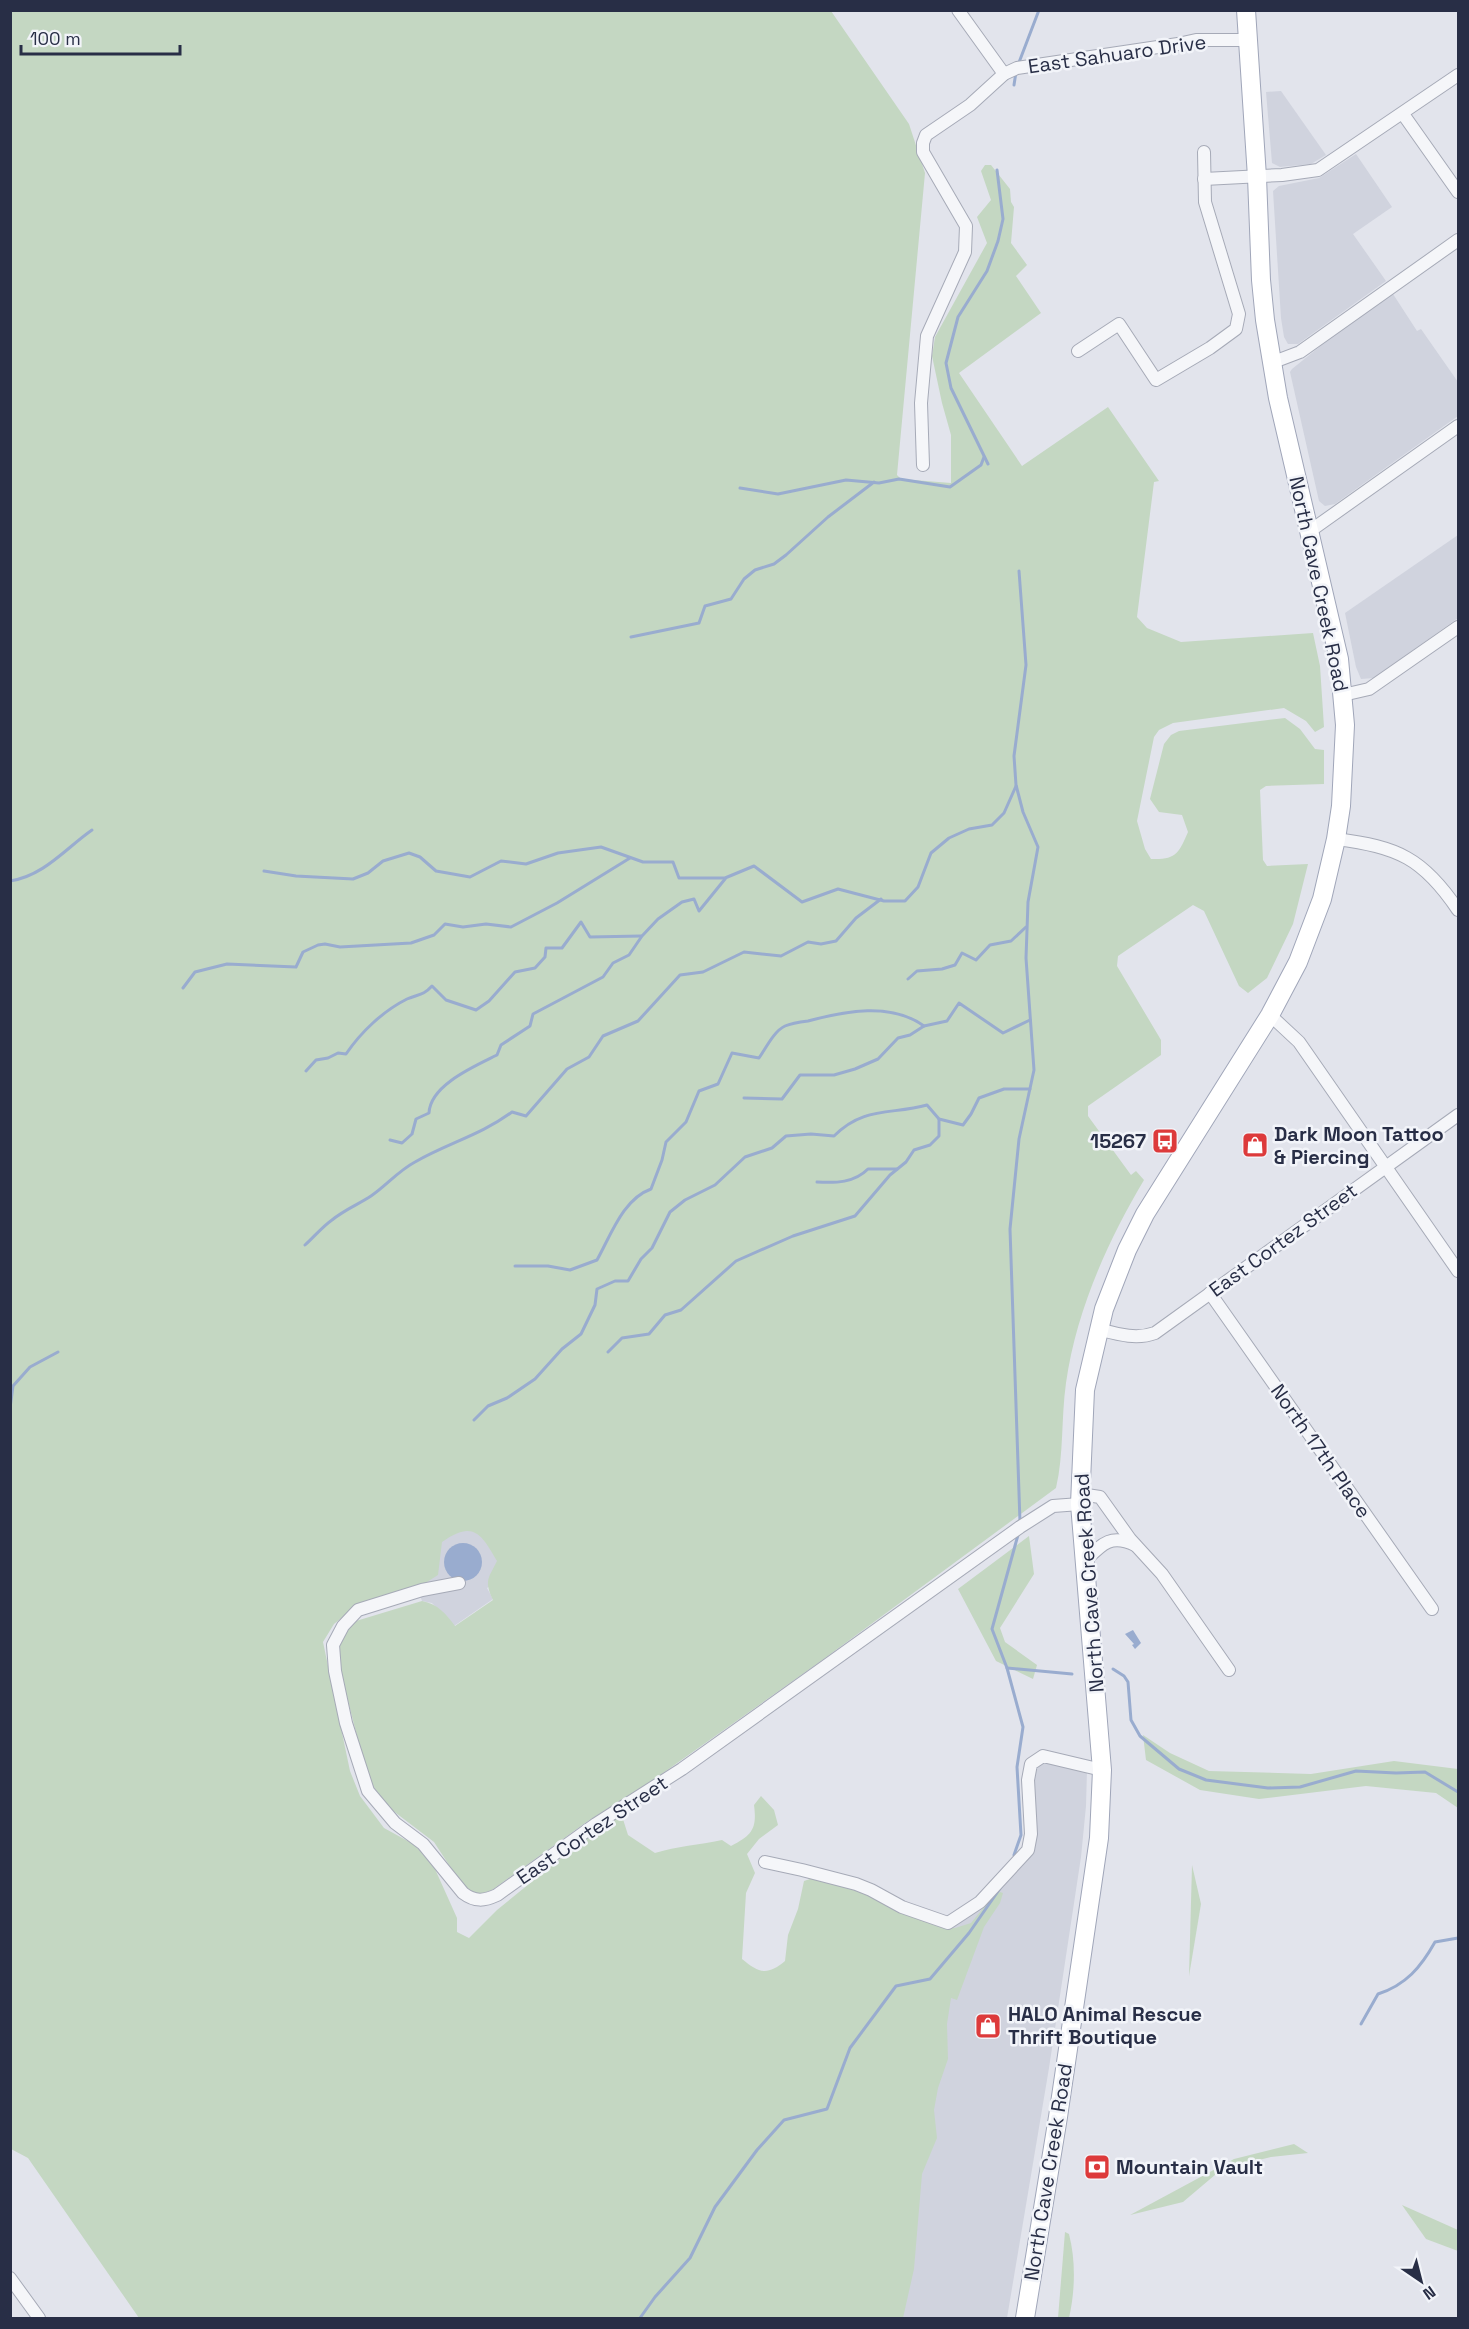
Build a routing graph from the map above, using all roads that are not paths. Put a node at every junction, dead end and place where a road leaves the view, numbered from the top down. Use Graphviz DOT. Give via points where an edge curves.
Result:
graph roads {
  1 [pos="958,10"];
  2 [pos="1246,10"];
  3 [pos="1248,40"];
  4 [pos="1004,74"];
  5 [pos="1458,75"];
  6 [pos="1403,114"];
  7 [pos="1204,152"];
  8 [pos="1257,177"];
  9 [pos="1204,179"];
  10 [pos="1458,192"];
  11 [pos="1458,240"];
  12 [pos="1078,351"];
  13 [pos="1271,363"];
  14 [pos="1458,426"];
  15 [pos="923,465"];
  16 [pos="1310,531"];
  17 [pos="1458,627"];
  18 [pos="1343,694"];
  19 [pos="1336,839"];
  20 [pos="1458,910"];
  21 [pos="1270,1015"];
  22 [pos="1458,1115"];
  23 [pos="1386,1167"];
  24 [pos="1458,1271"];
  25 [pos="1210,1293"];
  26 [pos="1098,1329"];
  27 [pos="1080,1499"];
  28 [pos="1136,1546"];
  29 [pos="1084,1562"];
  30 [pos="459,1583"];
  31 [pos="1432,1609"];
  32 [pos="1229,1670"];
  33 [pos="1102,1770"];
  34 [pos="765,1862"];
  35 [pos="10,2278"];
  36 [pos="39,2319"];
  37 [pos="1025,2319"];
  1 -- 4 [label="street"];
  2 -- 3 [label="main road, North Cave Creek Road"];
  3 -- 4 [label="street, East Sahuaro Drive" via="1196,40 1017,68"];
  3 -- 8 [label="main road, North Cave Creek Road"];
  4 -- 15 [label="street, East Sahuaro Drive" via="970,105 926,135 923,143 923,152 966,226 965,252 927,336 921,403"];
  5 -- 6 [label="street"];
  6 -- 8 [label="street" via="1318,170"];
  6 -- 10 [label="street"];
  7 -- 9 [label="street"];
  8 -- 9 [label="street"];
  8 -- 13 [label="main road, North Cave Creek Road" via="1261,280"];
  9 -- 12 [label="street" via="1204,202 1239,323 1230,335 1156,380 1119,324"];
  11 -- 13 [label="street" via="1300,352"];
  13 -- 16 [label="main road, North Cave Creek Road"];
  14 -- 16 [label="street"];
  16 -- 18 [label="main road, North Cave Creek Road"];
  17 -- 18 [label="street" via="1369,689"];
  18 -- 19 [label="main road, North Cave Creek Road" via="1343,782"];
  19 -- 20 [label="street" via="1373,844 1412,860 1444,889"];
  19 -- 21 [label="main road, North Cave Creek Road" via="1310,934"];
  21 -- 23 [label="street" via="1299,1042"];
  21 -- 26 [label="main road, North Cave Creek Road" via="1145,1214"];
  22 -- 23 [label="street, East Cortez Street"];
  23 -- 24 [label="street"];
  23 -- 25 [label="street, East Cortez Street"];
  25 -- 26 [label="street, East Cortez Street" via="1149,1335"];
  25 -- 31 [label="street, North 17th Place"];
  26 -- 27 [label="main road, North Cave Creek Road" via="1085,1390"];
  27 -- 28 [label="street" via="1100,1497"];
  27 -- 29 [label="main road, North Cave Creek Road"];
  27 -- 30 [label="street, East Cortez Street" via="1053,1506 1020,1527 682,1769 485,1900 471,1899 463,1893 423,1844 395,1822 368,1791 346,1724 335,1671 333,1644 358,1610"];
  28 -- 29 [label="street" via="1113,1540"];
  28 -- 32 [label="street" via="1162,1574"];
  29 -- 33 [label="main road, North Cave Creek Road"];
  33 -- 34 [label="street" via="1043,1756 1031,1764 1028,1850 981,1902 948,1923 902,1908 856,1884"];
  33 -- 37 [label="main road, North Cave Creek Road" via="1096,1867"];
  35 -- 36 [label="street"];
}
